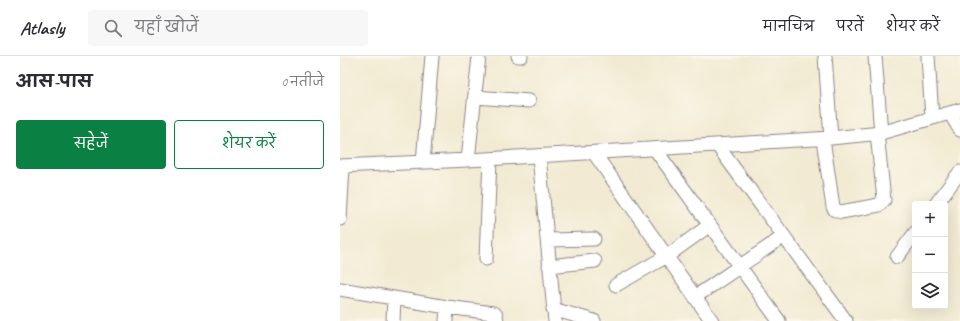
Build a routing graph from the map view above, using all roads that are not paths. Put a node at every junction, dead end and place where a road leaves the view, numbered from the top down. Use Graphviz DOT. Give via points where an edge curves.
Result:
graph roads {
  1 [pos="432,56"];
  2 [pos="479,56"];
  3 [pos="825,56"];
  4 [pos="875,56"];
  5 [pos="928,56"];
  6 [pos="475,97"];
  7 [pos="529,101"];
  8 [pos="955,112"];
  9 [pos="932,118"];
  10 [pos="960,130"];
  11 [pos="879,133"];
  12 [pos="827,138"];
  13 [pos="717,145"];
  14 [pos="655,149"];
  15 [pos="594,153"];
  16 [pos="539,156"];
  17 [pos="490,159"];
  18 [pos="468,160"];
  19 [pos="423,162"];
  20 [pos="342,166"];
  21 [pos="960,172"];
  22 [pos="938,201"];
  23 [pos="340,219"];
  24 [pos="710,225"];
  25 [pos="784,236"];
  26 [pos="912,237"];
  27 [pos="594,239"];
  28 [pos="547,240"];
  29 [pos="666,256"];
  30 [pos="896,257"];
  31 [pos="486,259"];
  32 [pos="595,261"];
  33 [pos="550,266"];
  34 [pos="739,266"];
  35 [pos="616,285"];
  36 [pos="340,289"];
  37 [pos="695,297"];
  38 [pos="394,298"];
  39 [pos="447,307"];
  40 [pos="554,315"];
  41 [pos="393,321"];
  42 [pos="446,321"];
  43 [pos="497,321"];
  44 [pos="594,321"];
  45 [pos="712,321"];
  46 [pos="779,321"];
  47 [pos="846,321"];
  1 -- 19 [label="street"];
  2 -- 6 [label="street"];
  3 -- 12 [label="street"];
  4 -- 11 [label="street"];
  5 -- 9 [label="street"];
  6 -- 7 [label="street"];
  6 -- 18 [label="street"];
  8 -- 9 [label="street"];
  8 -- 10 [label="street"];
  9 -- 11 [label="street"];
  11 -- 12 [label="street"];
  11 -- 12 [label="street" via="884,200 879,205 841,212 833,207"];
  12 -- 13 [label="street"];
  13 -- 14 [label="street"];
  13 -- 25 [label="street"];
  14 -- 15 [label="street"];
  14 -- 24 [label="street"];
  15 -- 16 [label="street"];
  15 -- 29 [label="street"];
  16 -- 17 [label="street"];
  16 -- 28 [label="street"];
  17 -- 18 [label="street"];
  17 -- 31 [label="street"];
  18 -- 19 [label="street"];
  19 -- 20 [label="street"];
  20 -- 23 [label="street"];
  21 -- 22 [label="street"];
  24 -- 29 [label="street"];
  24 -- 34 [label="street"];
  25 -- 34 [label="street"];
  25 -- 47 [label="street"];
  26 -- 30 [label="street"];
  27 -- 28 [label="street"];
  28 -- 33 [label="street"];
  29 -- 35 [label="street"];
  29 -- 37 [label="street"];
  32 -- 33 [label="street"];
  33 -- 40 [label="street"];
  34 -- 37 [label="street"];
  34 -- 46 [label="street"];
  36 -- 38 [label="street"];
  37 -- 45 [label="street"];
  38 -- 39 [label="street"];
  38 -- 41 [label="street"];
  39 -- 42 [label="street"];
  39 -- 43 [label="street" via="492,313 496,315"];
  40 -- 44 [label="street"];
}
